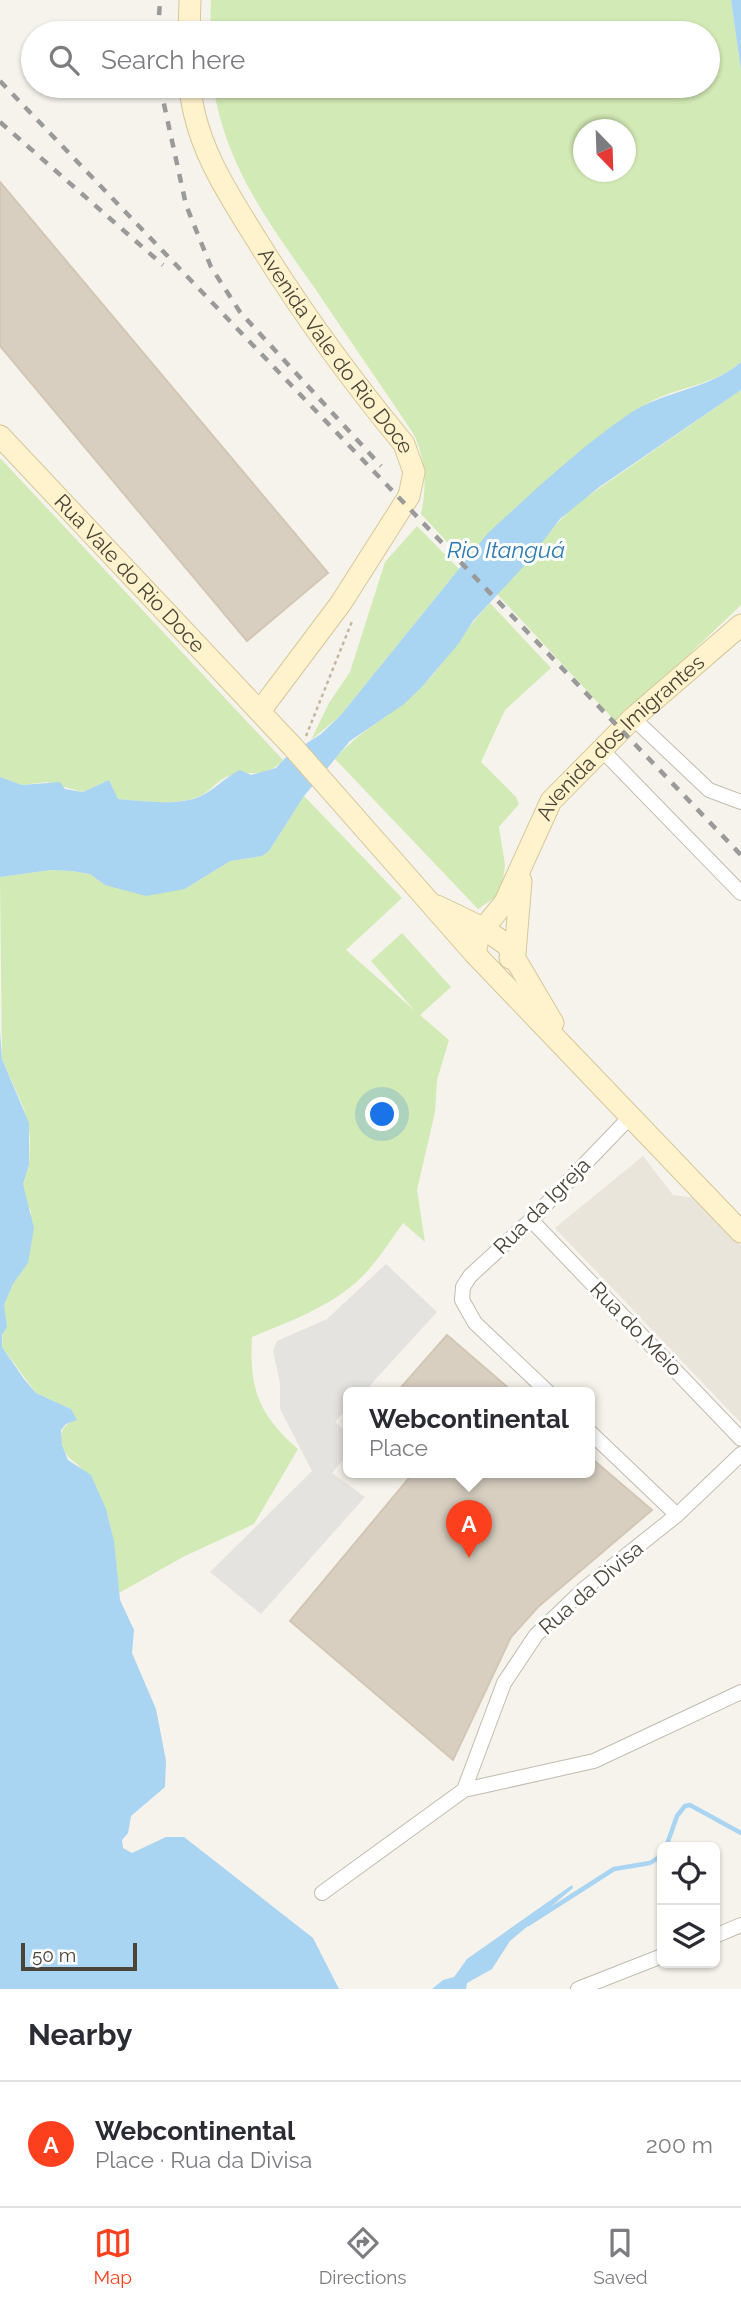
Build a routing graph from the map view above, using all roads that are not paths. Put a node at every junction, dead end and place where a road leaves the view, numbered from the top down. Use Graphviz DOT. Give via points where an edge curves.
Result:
graph roads {
  1 [pos="190,0"];
  2 [pos="189,21"];
  3 [pos="192,98"];
  4 [pos="0,436"];
  5 [pos="741,625"];
  6 [pos="260,711"];
  7 [pos="633,718"];
  8 [pos="601,749"];
  9 [pos="741,802"];
  10 [pos="522,868"];
  11 [pos="741,893"];
  12 [pos="429,902"];
  13 [pos="483,928"];
  14 [pos="515,953"];
  15 [pos="482,961"];
  16 [pos="566,1047"];
  17 [pos="631,1116"];
  18 [pos="531,1220"];
  19 [pos="741,1233"];
  20 [pos="543,1387"];
  21 [pos="595,1437"];
  22 [pos="741,1438"];
  23 [pos="741,1454"];
  24 [pos="677,1515"];
  25 [pos="741,1692"];
  26 [pos="464,1790"];
  27 [pos="322,1894"];
  28 [pos="741,1926"];
  29 [pos="720,1934"];
  30 [pos="657,1958"];
  31 [pos="578,1989"];
  1 -- 2 [label="street"];
  3 -- 6 [label="street, Avenida Vale do Rio Doce" via="205,150 236,208 279,276 404,444 414,472 409,496 341,603"];
  4 -- 6 [label="street, Rua Vale do Rio Doce"];
  5 -- 7 [label="street, Avenida dos Imigrantes"];
  6 -- 12 [label="street, Rua Vale do Rio Doce"];
  7 -- 8 [label="street, Avenida dos Imigrantes"];
  7 -- 9 [label="street" via="704,786"];
  8 -- 10 [label="street, Avenida dos Imigrantes" via="551,801"];
  8 -- 11 [label="street"];
  10 -- 13 [label="street, Avenida dos Imigrantes" via="497,915"];
  10 -- 14 [label="street, Avenida dos Imigrantes"];
  12 -- 13 [label="street"];
  12 -- 15 [label="street, Rua Vale do Rio Doce"];
  13 -- 14 [label="street"];
  13 -- 15 [label="street, Avenida dos Imigrantes" via="477,939"];
  14 -- 15 [label="street" via="503,963"];
  14 -- 16 [label="street"];
  15 -- 16 [label="street, Rua Vale do Rio Doce"];
  16 -- 17 [label="street"];
  17 -- 18 [label="street, Rua da Igreja"];
  17 -- 19 [label="street"];
  18 -- 20 [label="street, Rua da Igreja" via="470,1276 462,1300 475,1323"];
  18 -- 22 [label="street, Rua do Meio"];
  21 -- 24 [label="street"];
  23 -- 24 [label="street, Rua da Divisa"];
  24 -- 26 [label="street, Rua da Divisa" via="584,1589 520,1656 504,1683"];
  25 -- 26 [label="street" via="594,1761"];
  26 -- 27 [label="street"];
  28 -- 29 [label="street"];
  30 -- 31 [label="street"];
}
